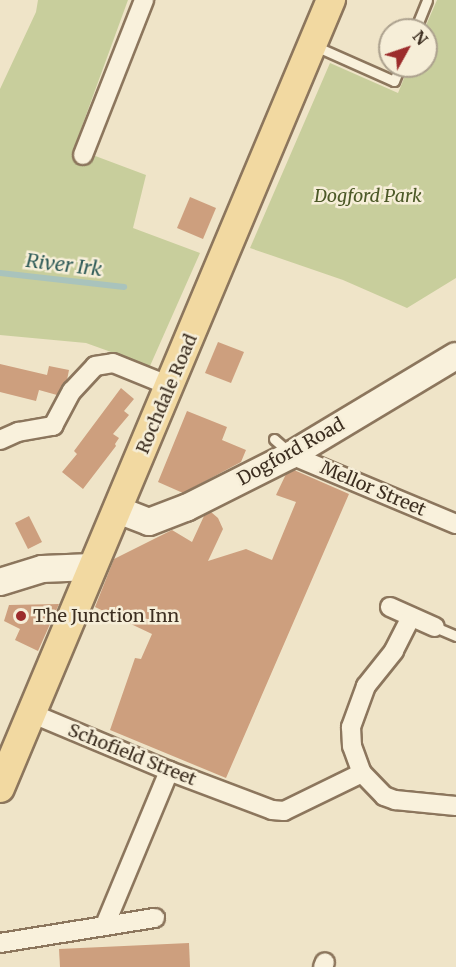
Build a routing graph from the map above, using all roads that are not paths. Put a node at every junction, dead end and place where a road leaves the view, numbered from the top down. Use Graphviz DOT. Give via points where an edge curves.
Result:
graph roads {
  1 [pos="144,0"];
  2 [pos="331,0"];
  3 [pos="428,0"];
  4 [pos="420,18"];
  5 [pos="313,45"];
  6 [pos="378,74"];
  7 [pos="83,155"];
  8 [pos="456,356"];
  9 [pos="170,386"];
  10 [pos="0,440"];
  11 [pos="282,447"];
  12 [pos="118,510"];
  13 [pos="456,524"];
  14 [pos="92,567"];
  15 [pos="0,582"];
  16 [pos="390,607"];
  17 [pos="411,617"];
  18 [pos="435,627"];
  19 [pos="456,636"];
  20 [pos="33,714"];
  21 [pos="169,771"];
  22 [pos="362,773"];
  23 [pos="0,788"];
  24 [pos="456,806"];
  25 [pos="155,918"];
  26 [pos="105,926"];
  27 [pos="0,943"];
  1 -- 7 [label="street"];
  2 -- 5 [label="main road, Rochdale Road"];
  3 -- 4 [label="lane"];
  5 -- 6 [label="lane"];
  5 -- 9 [label="main road, Rochdale Road"];
  8 -- 11 [label="street, Dogford Road"];
  9 -- 10 [label="street" via="113,363 95,366 72,391 53,426 18,432"];
  9 -- 12 [label="main road, Rochdale Road"];
  11 -- 12 [label="street, Dogford Road" via="186,508 149,522"];
  11 -- 13 [label="street, Mellor Street"];
  12 -- 14 [label="main road, Rochdale Road"];
  14 -- 15 [label="street" via="42,569"];
  14 -- 20 [label="main road, Rochdale Road"];
  16 -- 17 [label="street"];
  17 -- 18 [label="street"];
  17 -- 22 [label="street" via="394,651 366,686 351,727 352,746"];
  18 -- 19 [label="lane"];
  20 -- 21 [label="street, Schofield Street"];
  20 -- 23 [label="main road, Rochdale Road"];
  21 -- 22 [label="street, Schofield Street" via="284,811"];
  21 -- 26 [label="street"];
  22 -- 24 [label="street" via="374,788 395,800"];
  25 -- 26 [label="street"];
  26 -- 27 [label="street"];
}
